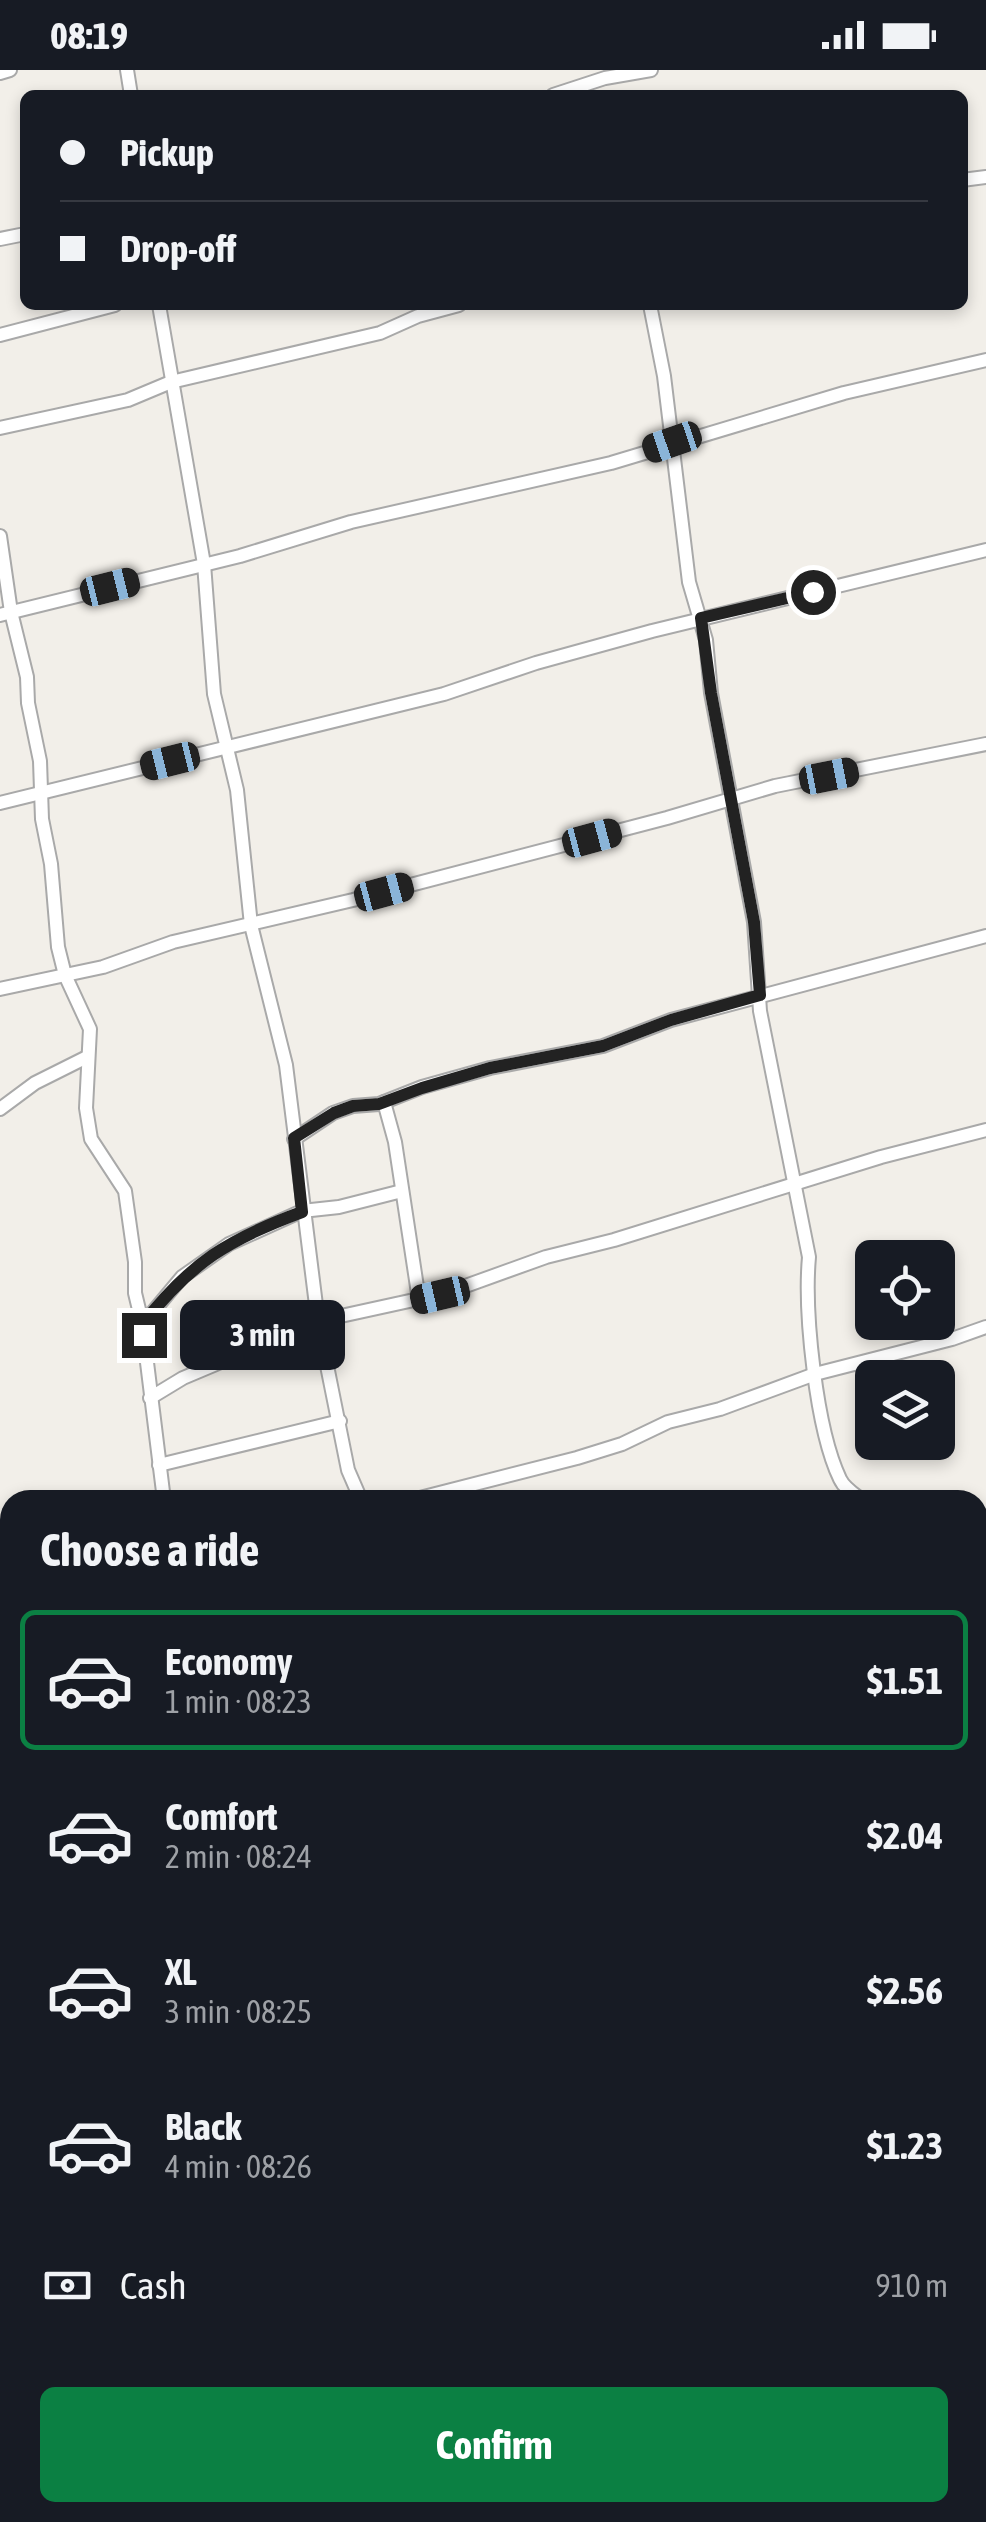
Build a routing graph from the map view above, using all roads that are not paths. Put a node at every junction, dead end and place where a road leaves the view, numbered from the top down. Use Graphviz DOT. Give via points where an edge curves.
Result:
graph roads {
  1 [pos="10,70"];
  2 [pos="650,70"];
  3 [pos="0,73"];
  4 [pos="604,74"];
  5 [pos="566,90"];
  6 [pos="97,310"];
  7 [pos="160,310"];
  8 [pos="441,310"];
  9 [pos="651,310"];
  10 [pos="0,335"];
  11 [pos="986,360"];
  12 [pos="172,382"];
  13 [pos="0,428"];
  14 [pos="672,442"];
  15 [pos="0,536"];
  16 [pos="986,550"];
  17 [pos="204,564"];
  18 [pos="5,614"];
  19 [pos="701,618"];
  20 [pos="986,744"];
  21 [pos="226,746"];
  22 [pos="41,794"];
  23 [pos="730,800"];
  24 [pos="0,803"];
  25 [pos="251,925"];
  26 [pos="986,936"];
  27 [pos="65,975"];
  28 [pos="0,989"];
  29 [pos="760,995"];
  30 [pos="87,1057"];
  31 [pos="384,1102"];
  32 [pos="0,1109"];
  33 [pos="986,1130"];
  34 [pos="294,1138"];
  35 [pos="793,1186"];
  36 [pos="402,1191"];
  37 [pos="302,1212"];
  38 [pos="419,1300"];
  39 [pos="318,1321"];
  40 [pos="142,1325"];
  41 [pos="986,1327"];
  42 [pos="815,1374"];
  43 [pos="150,1398"];
  44 [pos="340,1421"];
  45 [pos="159,1465"];
  46 [pos="163,1490"];
  47 [pos="357,1490"];
  48 [pos="473,1490"];
  49 [pos="852,1490"];
  1 -- 3 [label="street"];
  2 -- 4 [label="street"];
  4 -- 5 [label="street"];
  6 -- 10 [label="street"];
  7 -- 12 [label="street"];
  8 -- 12 [label="street" via="380,333"];
  9 -- 14 [label="street"];
  11 -- 14 [label="street"];
  12 -- 13 [label="street" via="128,400"];
  12 -- 17 [label="street"];
  14 -- 17 [label="street" via="612,463 351,522"];
  14 -- 19 [label="street" via="689,582"];
  15 -- 18 [label="street"];
  16 -- 19 [label="street"];
  17 -- 18 [label="street"];
  17 -- 21 [label="street" via="214,694"];
  18 -- 22 [label="street" via="27,676"];
  19 -- 21 [label="street" via="444,694"];
  19 -- 23 [label="street"];
  20 -- 23 [label="street"];
  21 -- 22 [label="street"];
  21 -- 25 [label="street"];
  22 -- 24 [label="street"];
  22 -- 27 [label="street"];
  23 -- 25 [label="street"];
  23 -- 29 [label="street" via="754,922"];
  25 -- 27 [label="street"];
  25 -- 34 [label="street" via="286,1065"];
  26 -- 29 [label="street"];
  27 -- 28 [label="street"];
  27 -- 30 [label="street" via="89,1024"];
  29 -- 31 [label="street" via="603,1046 478,1071"];
  29 -- 35 [label="street"];
  30 -- 32 [label="street"];
  30 -- 40 [label="street" via="91,1140 124,1191"];
  31 -- 34 [label="street" via="343,1109"];
  31 -- 36 [label="street"];
  33 -- 35 [label="street"];
  34 -- 37 [label="street"];
  35 -- 38 [label="street"];
  35 -- 42 [label="street" via="809,1258"];
  36 -- 37 [label="street"];
  36 -- 38 [label="street"];
  37 -- 39 [label="street"];
  37 -- 40 [label="street" via="238,1239 195,1267"];
  38 -- 39 [label="street"];
  39 -- 43 [label="street"];
  39 -- 44 [label="street"];
  40 -- 43 [label="street"];
  41 -- 42 [label="street"];
  42 -- 48 [label="street"];
  42 -- 49 [label="street" via="839,1477"];
  43 -- 45 [label="street"];
  44 -- 45 [label="street"];
  44 -- 47 [label="street"];
  45 -- 46 [label="street"];
}
